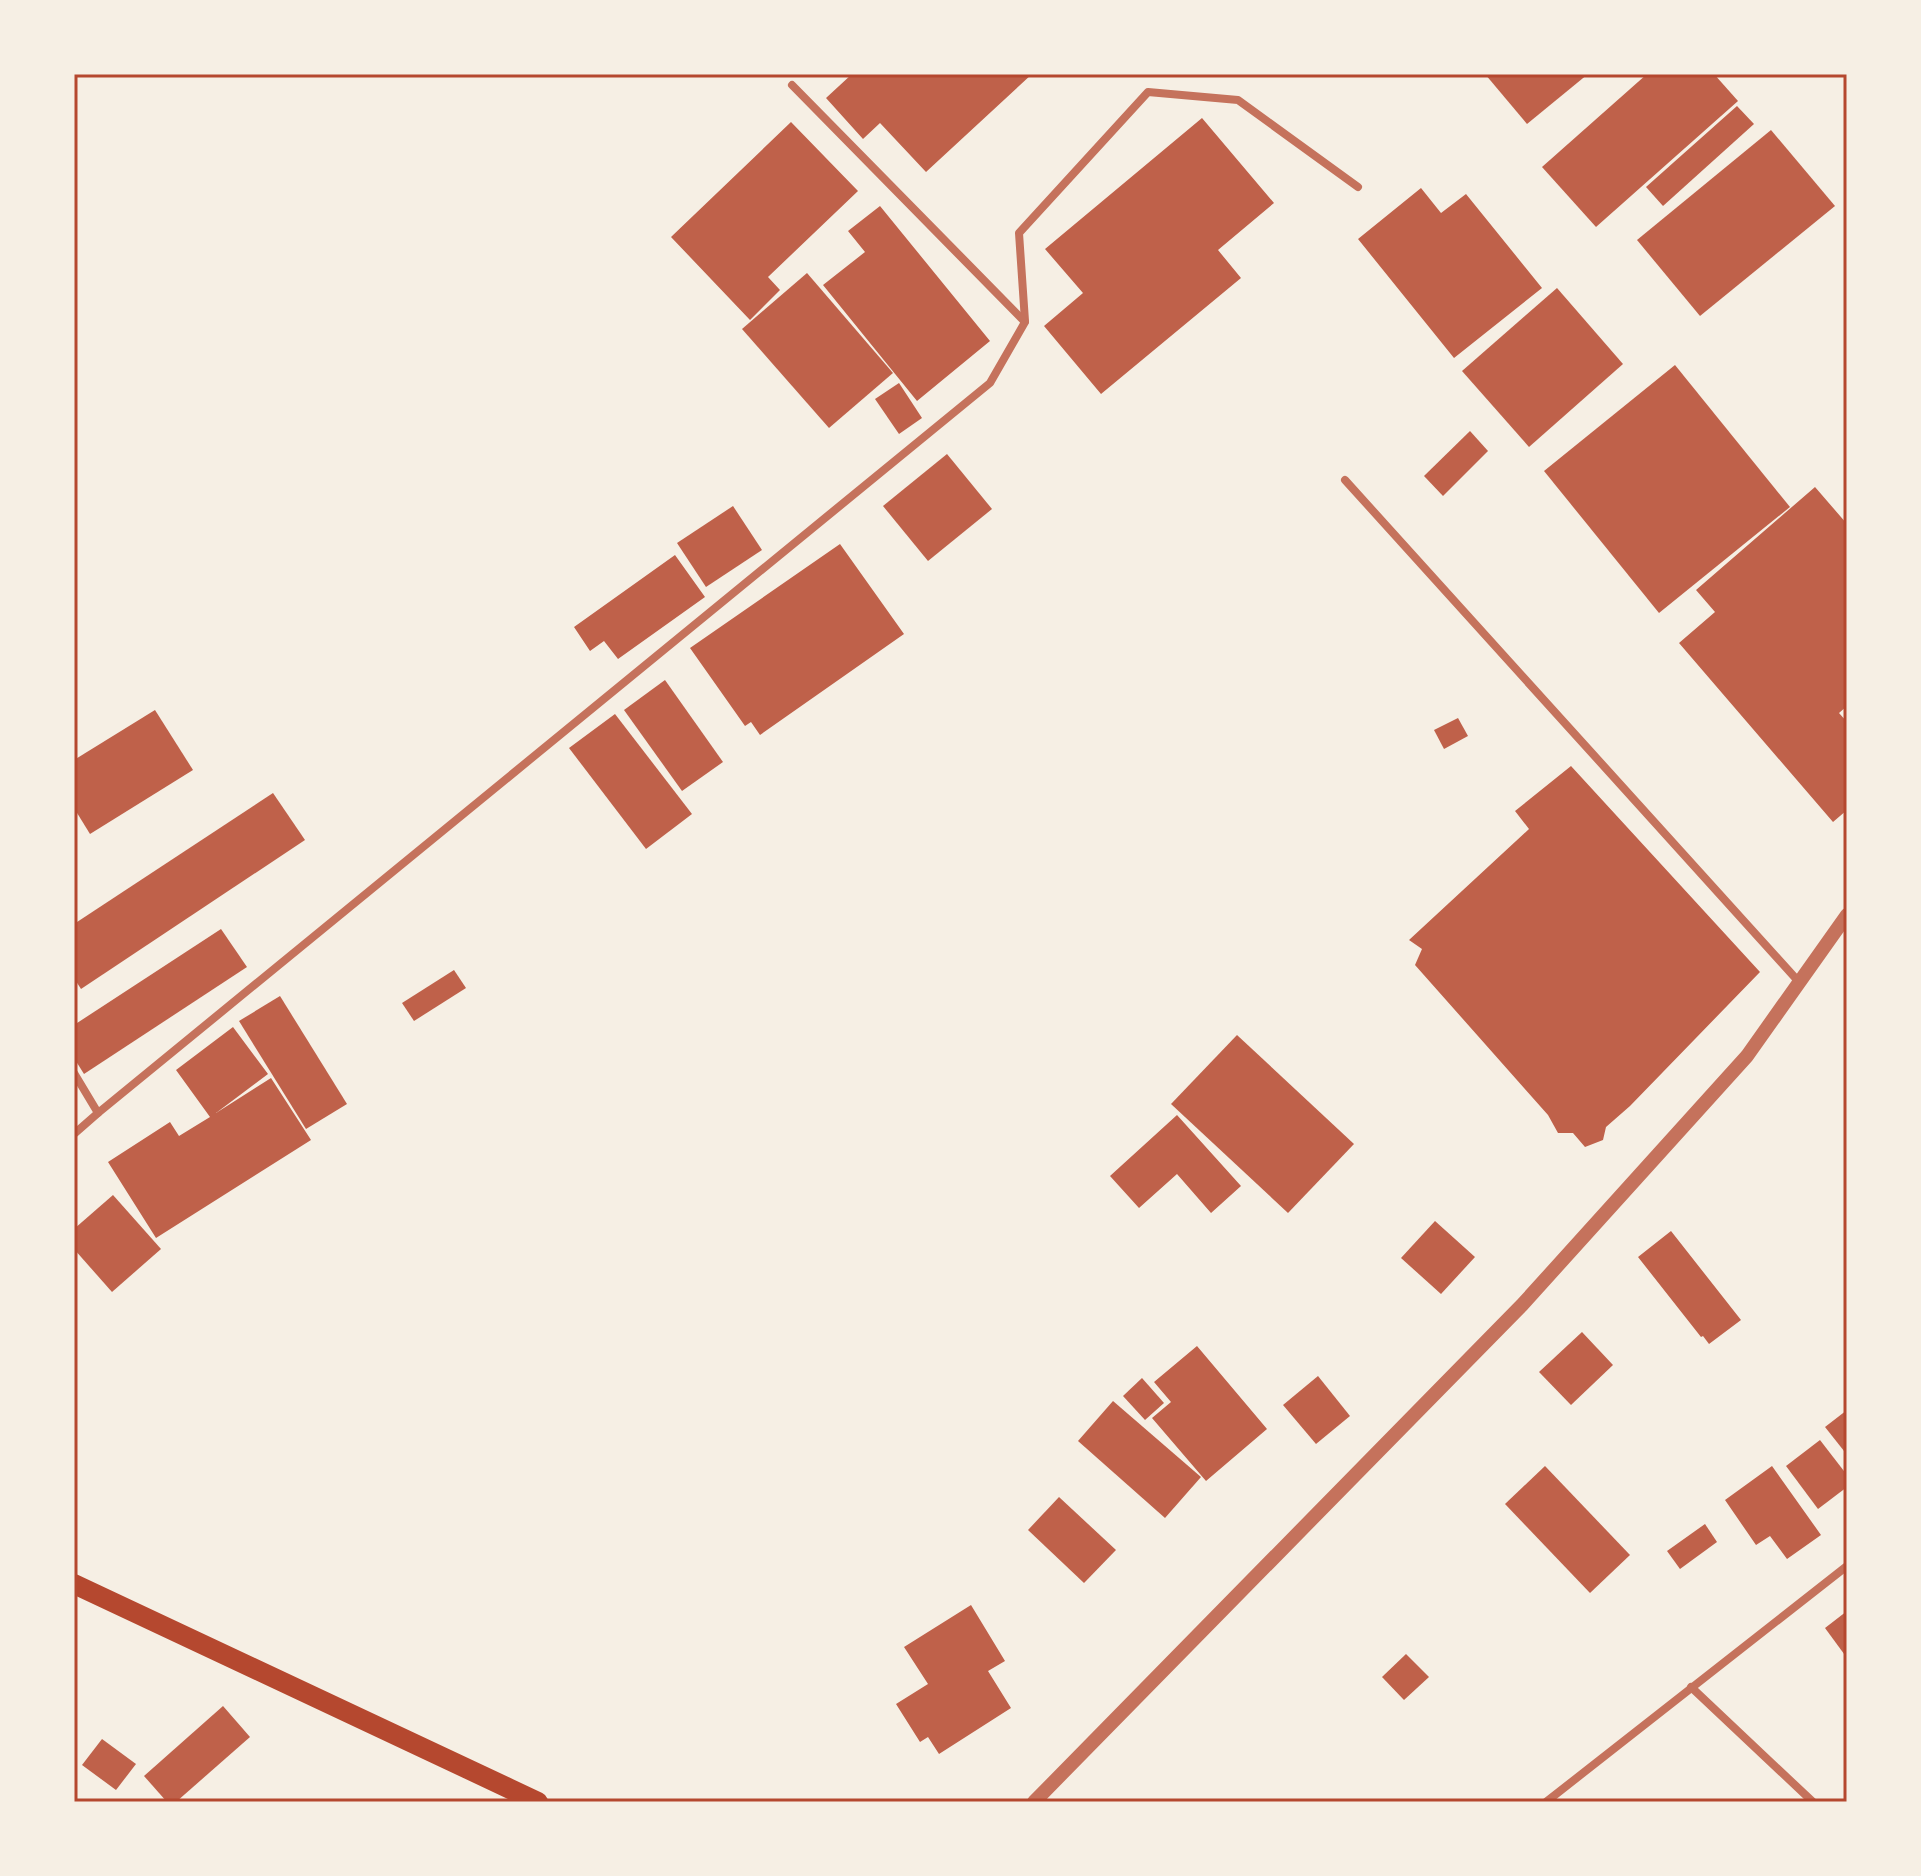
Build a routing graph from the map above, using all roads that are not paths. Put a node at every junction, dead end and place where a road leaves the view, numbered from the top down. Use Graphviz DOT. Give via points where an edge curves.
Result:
graph roads {
  1 [pos="792,85"];
  2 [pos="1358,187"];
  3 [pos="1025,322"];
  4 [pos="1345,480"];
  5 [pos="1847,915"];
  6 [pos="1799,982"];
  7 [pos="74,1073"];
  8 [pos="98,1113"];
  9 [pos="74,1134"];
  10 [pos="1847,1566"];
  11 [pos="74,1584"];
  12 [pos="1691,1687"];
  13 [pos="538,1802"];
  14 [pos="1034,1802"];
  15 [pos="1546,1802"];
  16 [pos="1813,1802"];
  1 -- 3 [label="street"];
  2 -- 3 [label="street" via="1238,100 1148,92 1019,233"];
  3 -- 8 [label="street" via="990,383"];
  4 -- 6 [label="street"];
  5 -- 6 [label="street"];
  6 -- 14 [label="street" via="1747,1056 1522,1305"];
  7 -- 8 [label="street"];
  8 -- 9 [label="street"];
  10 -- 12 [label="street"];
  11 -- 13 [label="main road"];
  12 -- 15 [label="street"];
  12 -- 16 [label="street"];
}
